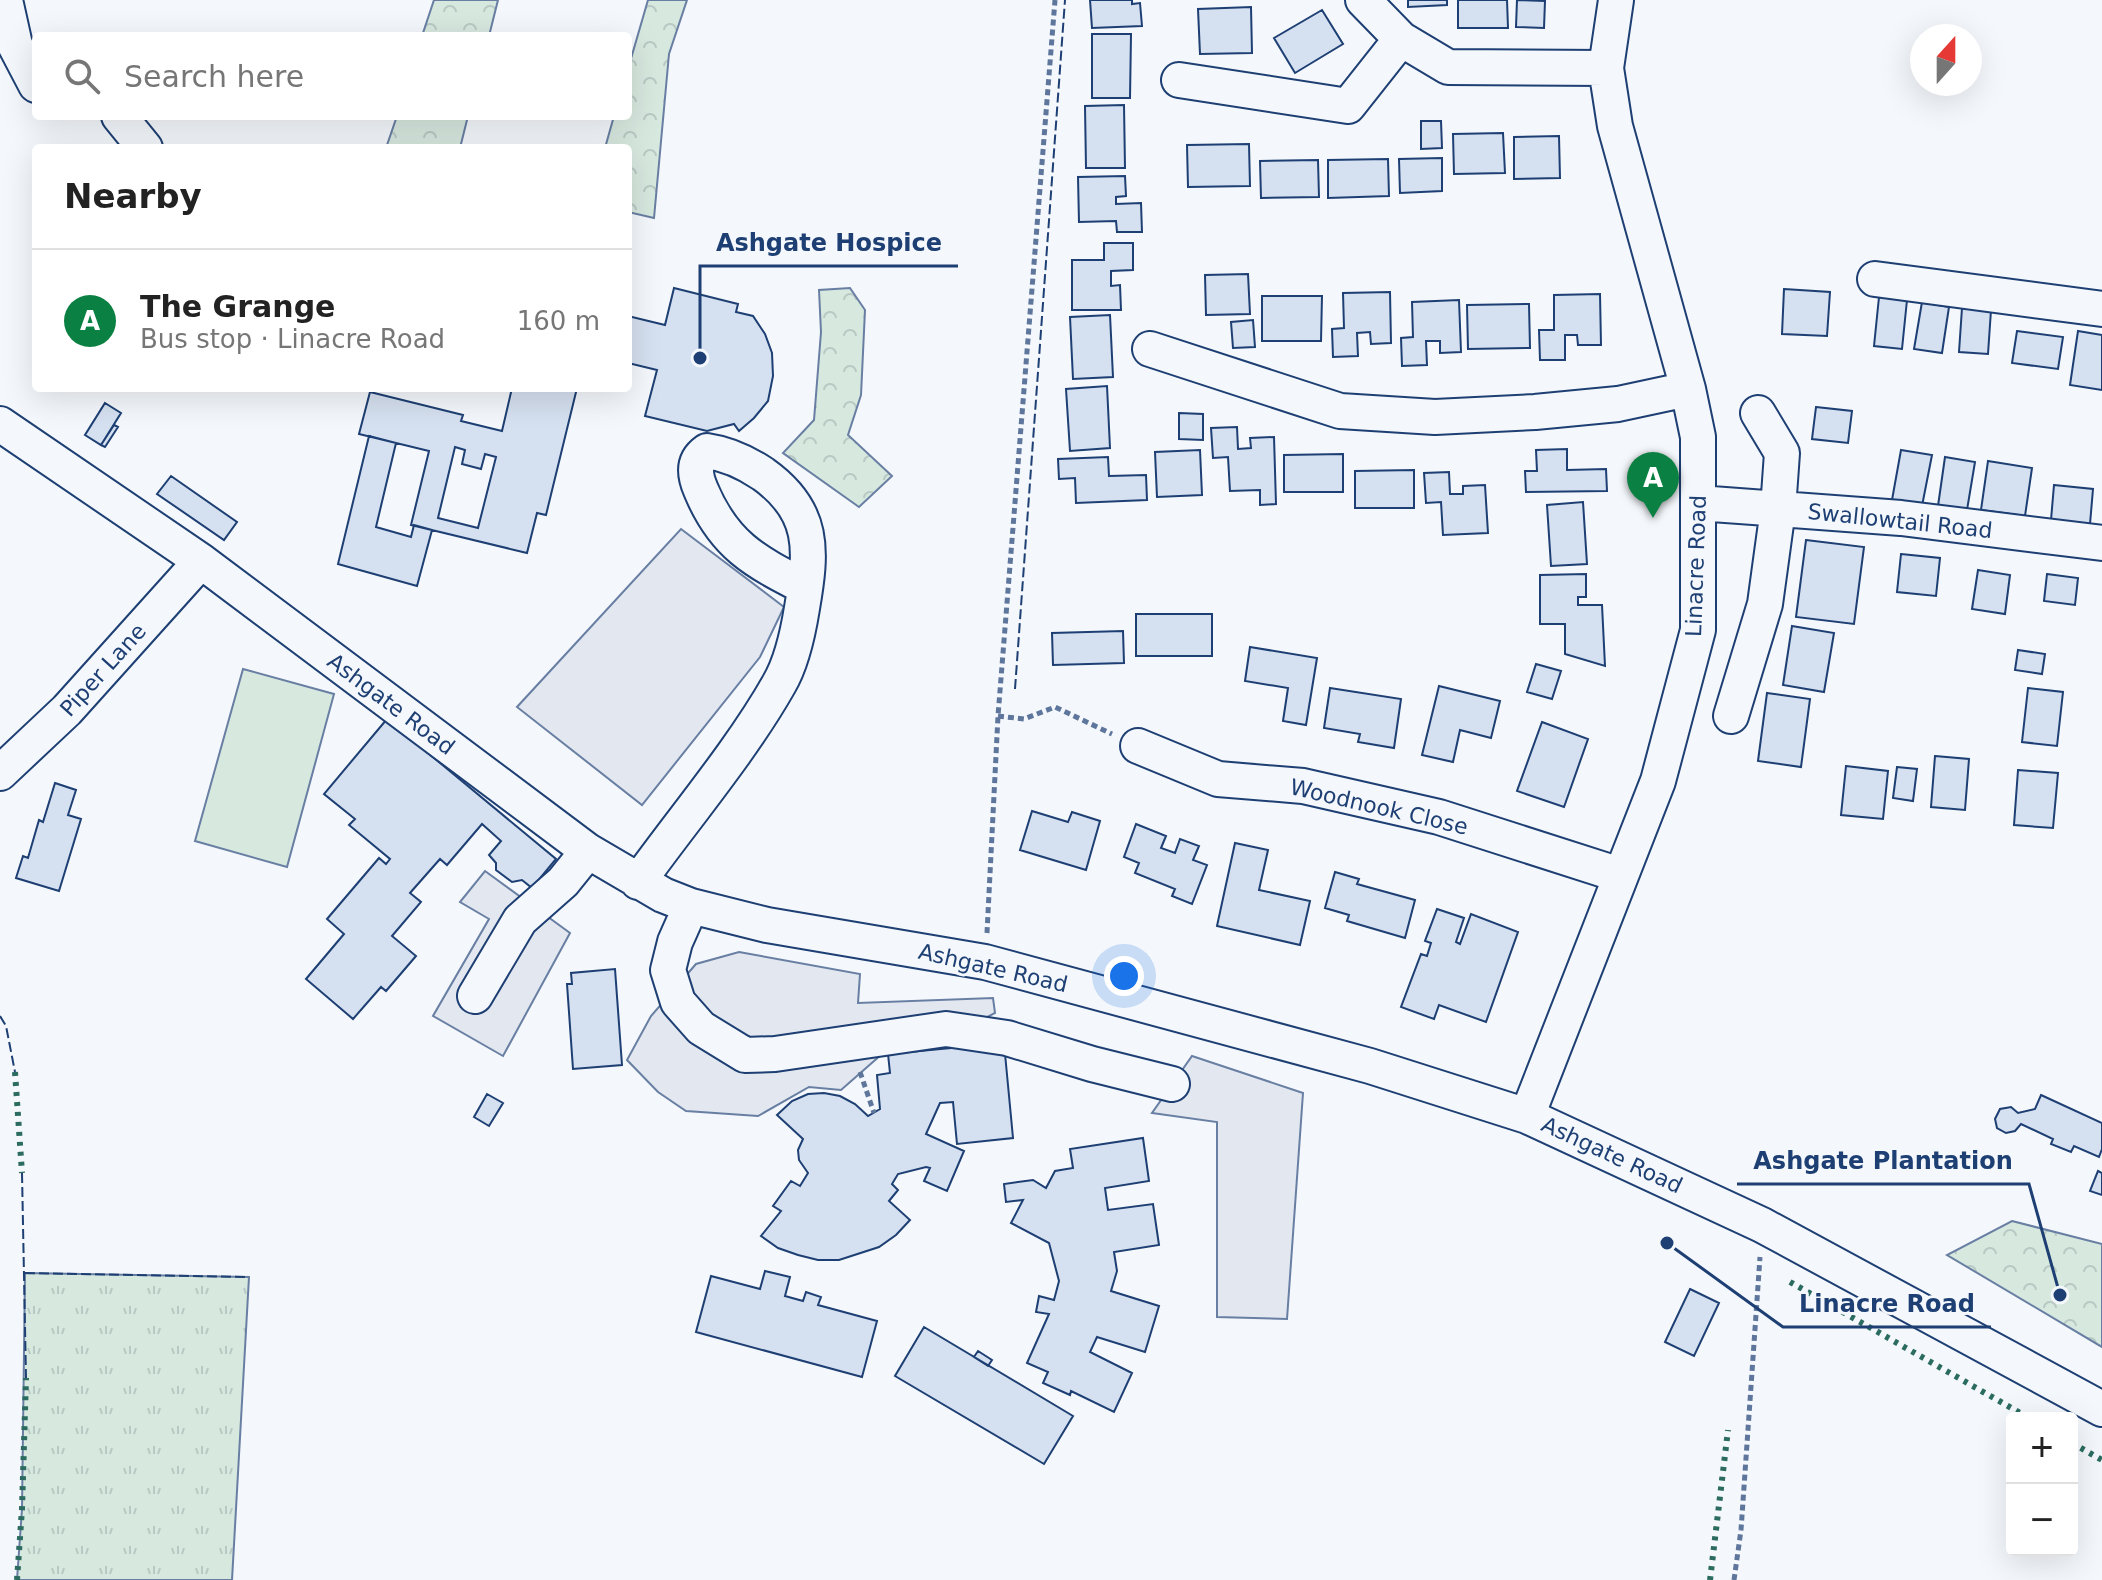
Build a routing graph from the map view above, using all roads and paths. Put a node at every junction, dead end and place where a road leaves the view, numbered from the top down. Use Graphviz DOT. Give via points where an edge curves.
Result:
graph roads {
  1 [pos="5,0"];
  2 [pos="1055,0"];
  3 [pos="1363,0"];
  4 [pos="1616,0"];
  5 [pos="1401,39"];
  6 [pos="1606,68"];
  7 [pos="32,77"];
  8 [pos="1179,80"];
  9 [pos="125,120"];
  10 [pos="142,144"];
  11 [pos="1875,279"];
  12 [pos="2102,309"];
  13 [pos="1150,349"];
  14 [pos="1688,389"];
  15 [pos="1758,413"];
  16 [pos="0,424"];
  17 [pos="1698,503"];
  18 [pos="1778,509"];
  19 [pos="2102,543"];
  20 [pos="201,561"];
  21 [pos="805,587"];
  22 [pos="998,716"];
  23 [pos="1731,716"];
  24 [pos="1138,746"];
  25 [pos="0,773"];
  26 [pos="588,851"];
  27 [pos="1620,875"];
  28 [pos="638,882"];
  29 [pos="691,906"];
  30 [pos="985,962"];
  31 [pos="475,996"];
  32 [pos="849,1043"];
  33 [pos="1172,1084"];
  34 [pos="874,1113"];
  35 [pos="1527,1116"];
  36 [pos="1762,1225"];
  37 [pos="2102,1409"];
  38 [pos="1734,1580"];
  1 -- 7 [label="street" via="15,45"];
  2 -- 22 [label="path"];
  3 -- 5 [label="street"];
  4 -- 6 [label="street, Linacre Road"];
  5 -- 6 [label="street" via="1448,67"];
  5 -- 8 [label="street" via="1348,106"];
  6 -- 14 [label="street, Linacre Road" via="1615,126"];
  9 -- 10 [label="street"];
  11 -- 12 [label="street"];
  13 -- 14 [label="street" via="1340,411 1435,417 1535,412 1618,404"];
  14 -- 17 [label="street, Linacre Road" via="1698,437"];
  15 -- 18 [label="street" via="1782,453"];
  16 -- 20 [label="street, Ashgate Road"];
  17 -- 18 [label="street, Swallowtail Road"];
  17 -- 27 [label="street, Linacre Road" via="1698,630 1658,781"];
  18 -- 19 [label="street, Swallowtail Road"];
  18 -- 23 [label="street" via="1765,604"];
  20 -- 25 [label="street, Piper Lane" via="67,710"];
  20 -- 26 [label="street, Ashgate Road"];
  21 -- 28 [label="street" via="799,629 779,685"];
  22 -- 24 [label="path" via="1024,719 1055,707"];
  22 -- 30 [label="path"];
  24 -- 27 [label="street, Woodnook Close" via="1218,779 1303,786 1439,817"];
  26 -- 28 [label="street, Ashgate Road"];
  26 -- 31 [label="street" via="520,920"];
  27 -- 35 [label="street, Linacre Road"];
  28 -- 29 [label="street, Ashgate Road"];
  29 -- 30 [label="street, Ashgate Road" via="767,925"];
  29 -- 32 [label="street" via="668,970 678,1002 701,1028 745,1055"];
  30 -- 35 [label="street, Ashgate Road" via="1370,1066"];
  32 -- 33 [label="street" via="946,1029 1007,1038"];
  32 -- 34 [label="path"];
  35 -- 36 [label="street, Ashgate Road"];
  36 -- 37 [label="street, Ashgate Road"];
  36 -- 38 [label="path"];
}
